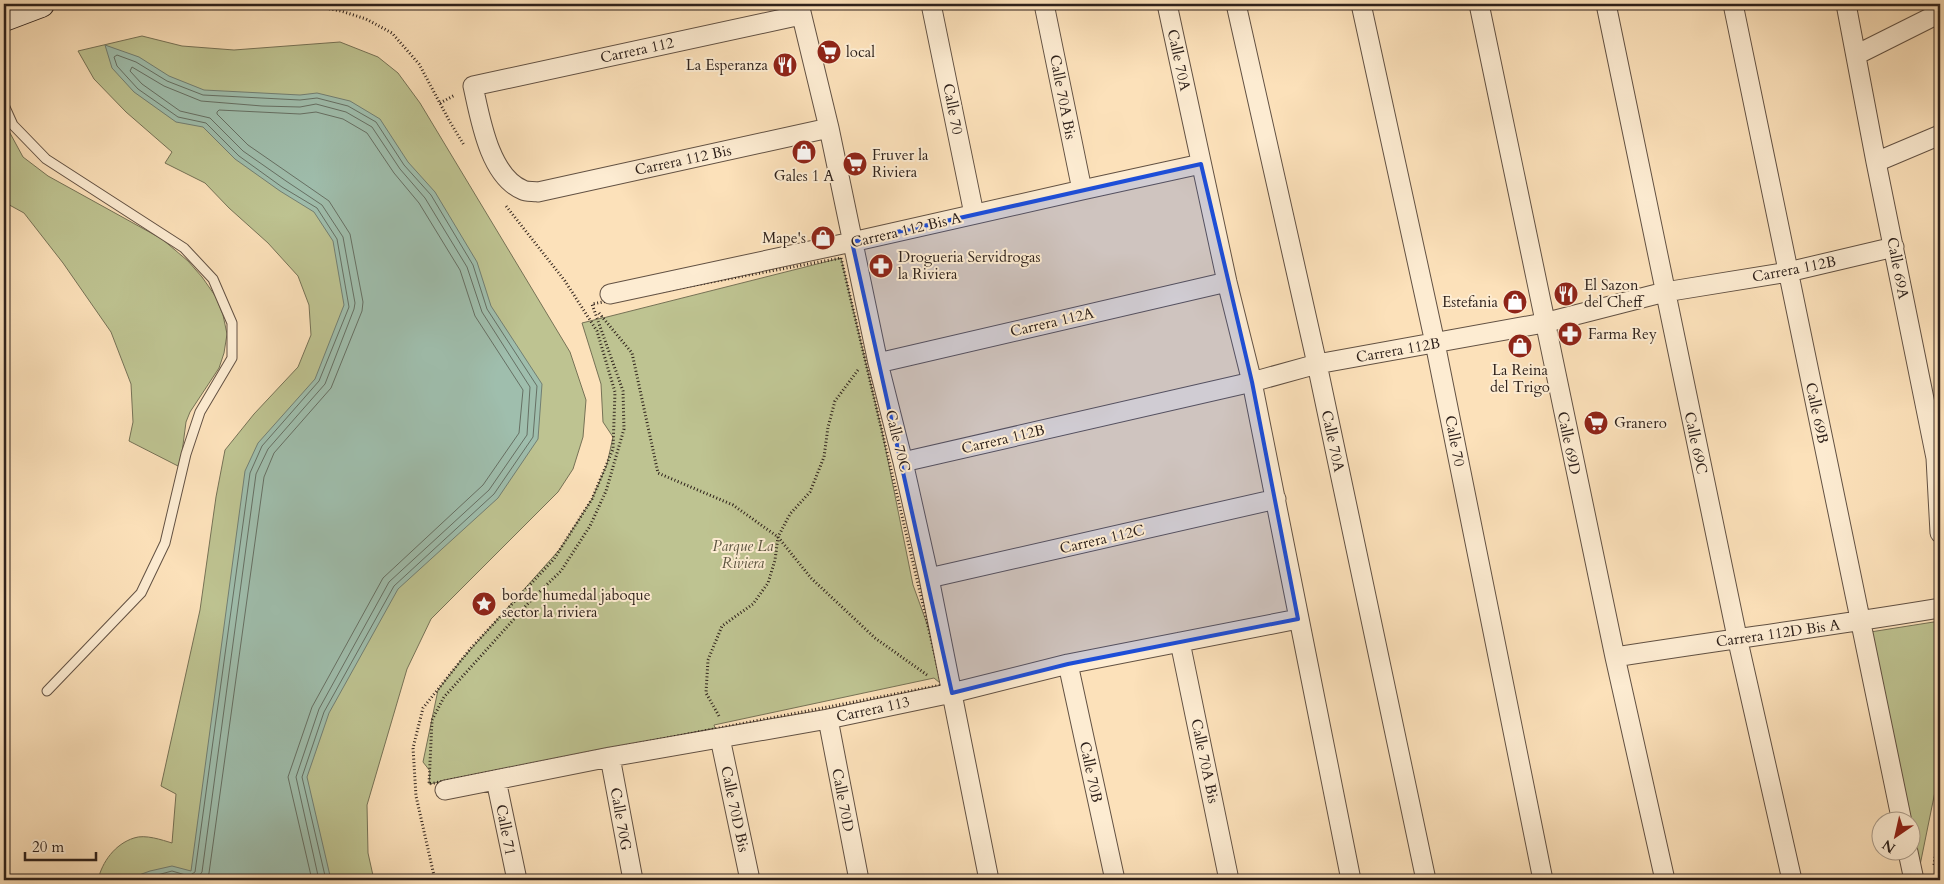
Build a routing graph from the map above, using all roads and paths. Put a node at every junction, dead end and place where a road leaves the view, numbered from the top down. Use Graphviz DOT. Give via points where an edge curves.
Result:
graph roads {
  1 [pos="41,4"];
  2 [pos="284,4"];
  3 [pos="314,4"];
  4 [pos="931,4"];
  5 [pos="1044,4"];
  6 [pos="1167,4"];
  7 [pos="1236,4"];
  8 [pos="1361,4"];
  9 [pos="1479,4"];
  10 [pos="1606,4"];
  11 [pos="1733,4"];
  12 [pos="1846,4"];
  13 [pos="309,6"];
  14 [pos="800,9"];
  15 [pos="1940,13"];
  16 [pos="4,18"];
  17 [pos="1856,55"];
  18 [pos="4,105"];
  19 [pos="829,128"];
  20 [pos="1940,135"];
  21 [pos="465,146"];
  22 [pos="1876,162"];
  23 [pos="1201,164"];
  24 [pos="1082,190"];
  25 [pos="538,192"];
  26 [pos="501,199"];
  27 [pos="974,214"];
  28 [pos="852,242"];
  29 [pos="1894,247"];
  30 [pos="1788,272"];
  31 [pos="1227,282"];
  32 [pos="1665,292"];
  33 [pos="610,294"];
  34 [pos="592,304"];
  35 [pos="1544,323"];
  36 [pos="1435,343"];
  37 [pos="873,359"];
  38 [pos="1317,364"];
  39 [pos="1252,382"];
  40 [pos="1938,457"];
  41 [pos="903,462"];
  42 [pos="1276,499"];
  43 [pos="1940,528"];
  44 [pos="778,537"];
  45 [pos="929,578"];
  46 [pos="1940,608"];
  47 [pos="1298,619"];
  48 [pos="1860,622"];
  49 [pos="1737,637"];
  50 [pos="1180,642"];
  51 [pos="1615,657"];
  52 [pos="1068,664"];
  53 [pos="947,689"];
  54 [pos="47,691"];
  55 [pos="720,718"];
  56 [pos="828,719"];
  57 [pos="725,733"];
  58 [pos="610,757"];
  59 [pos="496,780"];
  60 [pos="446,790"];
  61 [pos="1900,812"];
  62 [pos="1940,820"];
  63 [pos="1910,862"];
  64 [pos="1933,872"];
  65 [pos="435,880"];
  66 [pos="517,880"];
  67 [pos="633,880"];
  68 [pos="750,880"];
  69 [pos="859,880"];
  70 [pos="989,880"];
  71 [pos="1115,880"];
  72 [pos="1229,880"];
  73 [pos="1351,880"];
  74 [pos="1426,880"];
  75 [pos="1543,880"];
  76 [pos="1665,880"];
  77 [pos="1792,880"];
  78 [pos="1914,880"];
  1 -- 16 [label="main road"];
  2 -- 13 [label="path"];
  3 -- 13 [label="path"];
  4 -- 27 [label="street, Calle 70"];
  5 -- 24 [label="street, Calle 70A Bis"];
  6 -- 23 [label="street, Calle 70A"];
  7 -- 38 [label="street, Calle 70A"];
  8 -- 36 [label="street, Calle 70"];
  9 -- 35 [label="street, Calle 69D"];
  10 -- 32 [label="street, Calle 69C"];
  11 -- 30 [label="street, Calle 69B"];
  12 -- 17 [label="street, Calle 69A"];
  13 -- 21 [label="path" via="366,19 392,33 419,64"];
  14 -- 19 [label="street, Calle 70C"];
  14 -- 25 [label="street, Carrera 112" via="473,86 482,128 495,162 511,182 524,191"];
  15 -- 17 [label="street"];
  17 -- 22 [label="street, Calle 69A"];
  18 -- 54 [label="lane" via="13,125 46,159 184,248 213,279 232,323 232,358 200,412 186,454 165,543 141,593"];
  19 -- 25 [label="street, Carrera 112 Bis"];
  19 -- 28 [label="street, Calle 70C"];
  20 -- 22 [label="street"];
  22 -- 29 [label="street, Calle 69A"];
  23 -- 24 [label="street, Carrera 112 Bis A"];
  23 -- 31 [label="street, Calle 70A"];
  24 -- 27 [label="street, Carrera 112 Bis A"];
  26 -- 65 [label="path" via="566,281 597,331 615,392 613,449 592,499 554,559 471,648 423,708 413,748 416,796"];
  27 -- 28 [label="street, Carrera 112 Bis A"];
  28 -- 33 [label="street, Carrera 112 Bis A"];
  28 -- 37 [label="street, Calle 70C"];
  29 -- 30 [label="street, Carrera 112B"];
  29 -- 40 [label="street, Calle 69A"];
  30 -- 32 [label="street, Carrera 112B"];
  30 -- 48 [label="street, Calle 69B"];
  31 -- 37 [label="street, Carrera 112A"];
  31 -- 39 [label="street, Calle 70A"];
  32 -- 35 [label="street, Carrera 112B"];
  32 -- 49 [label="street, Calle 69C"];
  34 -- 37 [label="path" via="841,258"];
  34 -- 44 [label="path" via="632,353 658,473 733,505"];
  34 -- 57 [label="path" via="623,391 624,429 606,491 590,526 561,571 444,697 432,720 429,784"];
  35 -- 36 [label="street, Carrera 112B"];
  35 -- 51 [label="street, Calle 69D"];
  36 -- 38 [label="street, Carrera 112B"];
  36 -- 75 [label="street, Calle 70"];
  37 -- 41 [label="street, Calle 70C"];
  37 -- 44 [label="path" via="850,379 835,401 824,457 810,492 790,514"];
  37 -- 53 [label="path"];
  38 -- 39 [label="street, Carrera 112B"];
  38 -- 74 [label="street, Calle 70A"];
  39 -- 41 [label="street, Carrera 112B"];
  39 -- 42 [label="street, Calle 70A"];
  40 -- 43 [label="street, Calle 69A"];
  41 -- 45 [label="street, Calle 70C"];
  42 -- 45 [label="street, Carrera 112C"];
  42 -- 47 [label="street, Calle 70A"];
  44 -- 53 [label="path" via="811,578 875,638"];
  44 -- 55 [label="path" via="768,583 753,604 722,626 708,660 706,693"];
  45 -- 53 [label="street, Calle 70C"];
  46 -- 48 [label="street, Carrera 112D Bis A"];
  47 -- 50 [label="street, Carrera 113"];
  47 -- 73 [label="street, Calle 70A"];
  48 -- 49 [label="street, Carrera 112D Bis A"];
  48 -- 61 [label="street, Calle 69B"];
  49 -- 51 [label="street, Carrera 112D Bis A"];
  49 -- 77 [label="street, Calle 69C"];
  50 -- 52 [label="street, Carrera 113"];
  50 -- 72 [label="street, Calle 70A Bis"];
  51 -- 76 [label="street, Calle 69D"];
  52 -- 53 [label="street, Carrera 113"];
  52 -- 71 [label="street, Calle 70B"];
  53 -- 56 [label="street, Carrera 113"];
  53 -- 57 [label="path"];
  53 -- 70 [label="street, Calle 70C"];
  56 -- 57 [label="street, Carrera 113"];
  56 -- 69 [label="street, Calle 70D"];
  57 -- 58 [label="street, Carrera 113"];
  57 -- 68 [label="street, Calle 70D Bis"];
  58 -- 59 [label="street, Carrera 113"];
  58 -- 67 [label="street, Calle 70G"];
  59 -- 60 [label="street, Carrera 113"];
  59 -- 66 [label="street, Calle 71"];
  62 -- 64 [label="path"];
  63 -- 78 [label="street"];
}
